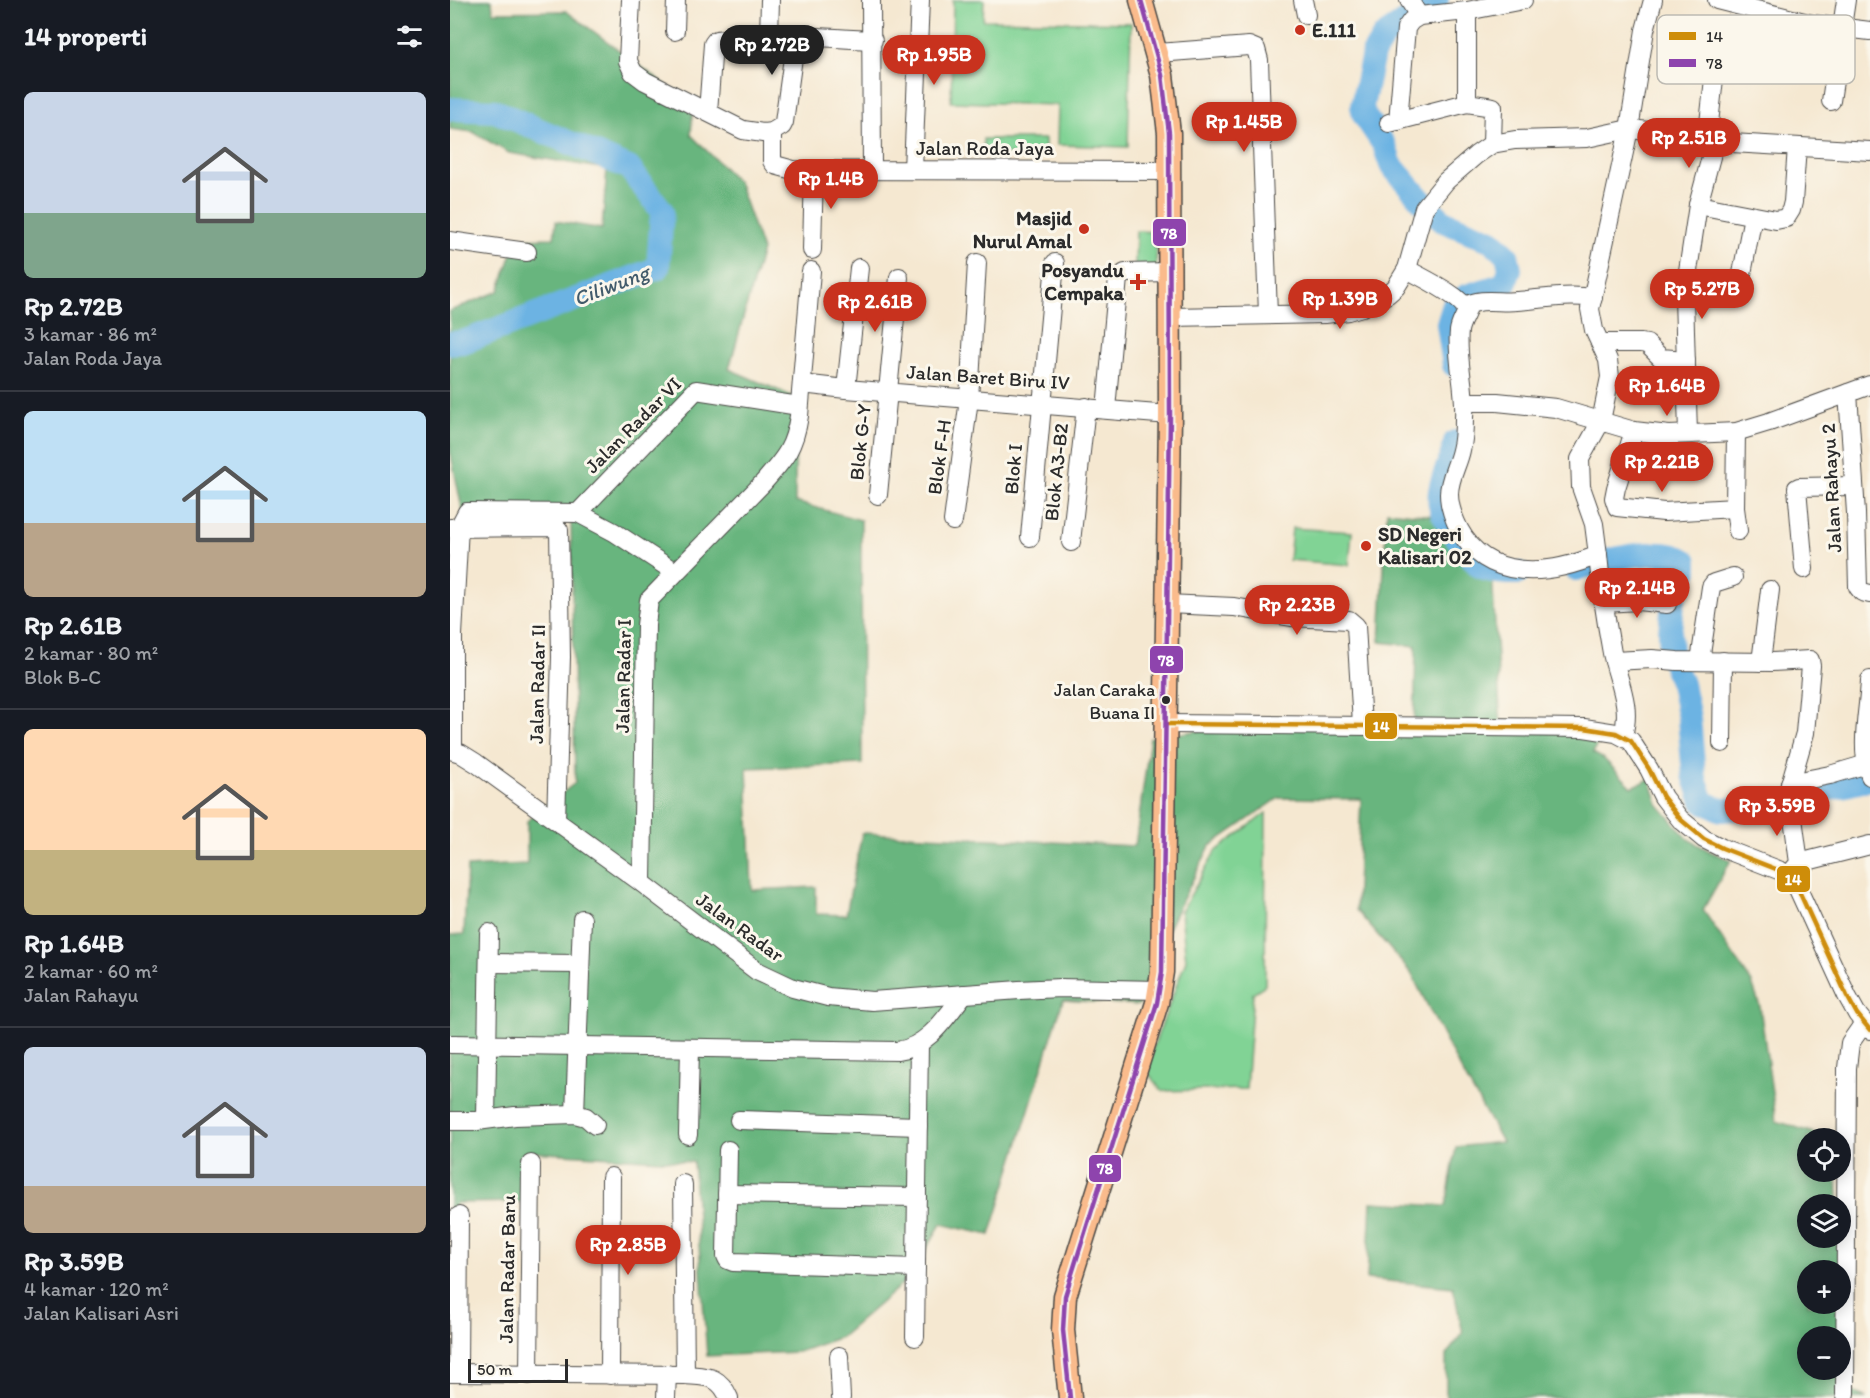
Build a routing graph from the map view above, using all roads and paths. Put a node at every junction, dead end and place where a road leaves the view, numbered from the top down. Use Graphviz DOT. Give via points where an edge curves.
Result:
graph roads {
  1 [pos="630,0"];
  2 [pos="676,0"];
  3 [pos="770,0"];
  4 [pos="871,0"];
  5 [pos="920,0"];
  6 [pos="1141,0"];
  7 [pos="1523,0"];
  8 [pos="1653,0"];
  9 [pos="1717,0"];
  10 [pos="1846,0"];
  11 [pos="1738,3"];
  12 [pos="1416,11"];
  13 [pos="1467,11"];
  14 [pos="1777,15"];
  15 [pos="1844,15"];
  16 [pos="1855,29"];
  17 [pos="1870,30"];
  18 [pos="675,31"];
  19 [pos="796,36"];
  20 [pos="769,37"];
  21 [pos="873,40"];
  22 [pos="1158,53"];
  23 [pos="1714,84"];
  24 [pos="1834,84"];
  25 [pos="1832,101"];
  26 [pos="1467,103"];
  27 [pos="708,112"];
  28 [pos="1629,129"];
  29 [pos="772,132"];
  30 [pos="1711,142"];
  31 [pos="1492,144"];
  32 [pos="1797,147"];
  33 [pos="1870,151"];
  34 [pos="814,170"];
  35 [pos="872,170"];
  36 [pos="913,170"];
  37 [pos="1170,171"];
  38 [pos="1698,206"];
  39 [pos="1753,216"];
  40 [pos="450,241"];
  41 [pos="812,250"];
  42 [pos="527,252"];
  43 [pos="977,263"];
  44 [pos="1055,263"];
  45 [pos="859,268"];
  46 [pos="1407,269"];
  47 [pos="812,271"];
  48 [pos="1170,272"];
  49 [pos="899,277"];
  50 [pos="1740,284"];
  51 [pos="1593,298"];
  52 [pos="1460,302"];
  53 [pos="1268,315"];
  54 [pos="1170,317"];
  55 [pos="1600,343"];
  56 [pos="1686,360"];
  57 [pos="802,384"];
  58 [pos="1870,385"];
  59 [pos="846,390"];
  60 [pos="888,393"];
  61 [pos="1848,393"];
  62 [pos="969,399"];
  63 [pos="1465,402"];
  64 [pos="1041,404"];
  65 [pos="799,406"];
  66 [pos="1086,407"];
  67 [pos="1106,409"];
  68 [pos="1170,415"];
  69 [pos="1601,421"];
  70 [pos="1634,431"];
  71 [pos="1736,432"];
  72 [pos="1688,434"];
  73 [pos="1854,486"];
  74 [pos="878,495"];
  75 [pos="1735,508"];
  76 [pos="578,513"];
  77 [pos="953,521"];
  78 [pos="455,528"];
  79 [pos="1738,531"];
  80 [pos="1030,537"];
  81 [pos="1071,542"];
  82 [pos="1598,560"];
  83 [pos="1804,569"];
  84 [pos="675,572"];
  85 [pos="1733,577"];
  86 [pos="1864,588"];
  87 [pos="1770,590"];
  88 [pos="1605,603"];
  89 [pos="1167,604"];
  90 [pos="1667,604"];
  91 [pos="451,635"];
  92 [pos="1700,661"];
  93 [pos="1723,661"];
  94 [pos="1614,662"];
  95 [pos="1761,662"];
  96 [pos="1870,680"];
  97 [pos="1166,724"];
  98 [pos="1362,725"];
  99 [pos="1623,735"];
  100 [pos="1722,742"];
  101 [pos="452,750"];
  102 [pos="1868,770"];
  103 [pos="1790,785"];
  104 [pos="556,820"];
  105 [pos="1870,844"];
  106 [pos="1794,869"];
  107 [pos="642,884"];
  108 [pos="582,919"];
  109 [pos="489,933"];
  110 [pos="489,963"];
  111 [pos="580,964"];
  112 [pos="1160,990"];
  113 [pos="964,994"];
  114 [pos="1867,1027"];
  115 [pos="450,1044"];
  116 [pos="488,1044"];
  117 [pos="919,1044"];
  118 [pos="577,1046"];
  119 [pos="690,1048"];
  120 [pos="575,1114"];
  121 [pos="486,1119"];
  122 [pos="739,1120"];
  123 [pos="450,1121"];
  124 [pos="595,1125"];
  125 [pos="918,1126"];
  126 [pos="688,1135"];
  127 [pos="728,1150"];
  128 [pos="531,1164"];
  129 [pos="611,1177"];
  130 [pos="683,1184"];
  131 [pos="727,1194"];
  132 [pos="917,1197"];
  133 [pos="459,1216"];
  134 [pos="916,1268"];
  135 [pos="454,1275"];
  136 [pos="915,1337"];
  137 [pos="839,1356"];
  138 [pos="454,1373"];
  139 [pos="667,1374"];
  140 [pos="529,1375"];
  141 [pos="610,1375"];
  142 [pos="686,1375"];
  143 [pos="1845,1394"];
  144 [pos="666,1398"];
  145 [pos="729,1398"];
  146 [pos="841,1398"];
  147 [pos="1070,1398"];
  1 -- 27 [label="street" via="630,68 645,81"];
  2 -- 18 [label="street"];
  3 -- 20 [label="street"];
  4 -- 21 [label="street"];
  5 -- 36 [label="street"];
  6 -- 22 [label="main road"];
  7 -- 13 [label="street"];
  8 -- 28 [label="street"];
  9 -- 11 [label="street"];
  10 -- 15 [label="street"];
  11 -- 14 [label="street"];
  12 -- 13 [label="street"];
  12 -- 26 [label="street" via="1406,28 1393,122"];
  13 -- 26 [label="street"];
  16 -- 17 [label="street"];
  19 -- 20 [label="street"];
  19 -- 21 [label="street"];
  19 -- 29 [label="street" via="784,122"];
  20 -- 27 [label="street" via="714,42"];
  21 -- 35 [label="street"];
  22 -- 37 [label="main road" via="1167,107"];
  22 -- 53 [label="street" via="1249,46 1256,49"];
  23 -- 30 [label="street"];
  24 -- 25 [label="street"];
  26 -- 31 [label="street" via="1493,107"];
  27 -- 29 [label="street" via="743,130"];
  28 -- 30 [label="street"];
  28 -- 31 [label="street" via="1587,138"];
  28 -- 51 [label="street"];
  29 -- 34 [label="street, Jalan Roda Jaya" via="775,165"];
  30 -- 32 [label="street"];
  30 -- 38 [label="street"];
  31 -- 46 [label="street" via="1462,167 1428,202"];
  32 -- 33 [label="street"];
  32 -- 39 [label="street" via="1789,215 1780,220"];
  34 -- 35 [label="street, Jalan Roda Jaya"];
  34 -- 41 [label="street"];
  35 -- 36 [label="street, Jalan Roda Jaya"];
  36 -- 37 [label="street, Jalan Roda Jaya"];
  37 -- 48 [label="main road"];
  38 -- 39 [label="street"];
  38 -- 56 [label="street" via="1683,309"];
  39 -- 50 [label="street"];
  40 -- 42 [label="street"];
  43 -- 62 [label="street, Blok F-H"];
  44 -- 64 [label="street, Blok I"];
  45 -- 59 [label="street"];
  46 -- 52 [label="street"];
  46 -- 53 [label="street" via="1388,294 1362,307 1325,314"];
  47 -- 57 [label="street, Jalan Radar I"];
  48 -- 54 [label="main road"];
  48 -- 67 [label="street" via="1125,273 1118,278"];
  49 -- 60 [label="street, Blok G-Y"];
  51 -- 52 [label="street"];
  51 -- 55 [label="street" via="1590,309"];
  52 -- 63 [label="street" via="1466,313 1459,332"];
  53 -- 54 [label="street"];
  54 -- 68 [label="main road"];
  55 -- 56 [label="street" via="1647,344 1661,358"];
  55 -- 69 [label="street" via="1610,377"];
  56 -- 72 [label="street"];
  57 -- 59 [label="street, Jalan Baret Biru IV"];
  57 -- 65 [label="street, Jalan Radar I"];
  58 -- 61 [label="street"];
  59 -- 60 [label="street, Jalan Baret Biru IV"];
  60 -- 62 [label="street, Jalan Baret Biru IV"];
  60 -- 74 [label="street, Blok G-Y"];
  61 -- 71 [label="street"];
  61 -- 73 [label="street, Jalan Rahayu 2"];
  62 -- 64 [label="street, Jalan Baret Biru IV"];
  62 -- 77 [label="street, Blok F-H"];
  63 -- 69 [label="street" via="1542,406"];
  63 -- 82 [label="street" via="1461,452 1449,493 1453,514 1472,548 1503,566 1533,570"];
  64 -- 66 [label="street, Jalan Baret Biru IV"];
  64 -- 80 [label="street, Blok I"];
  65 -- 76 [label="street, Jalan Radar VI" via="696,390"];
  65 -- 84 [label="street, Jalan Radar I" via="795,439 786,456"];
  66 -- 67 [label="street, Jalan Baret Biru IV"];
  66 -- 81 [label="street, Blok A3-B2"];
  67 -- 68 [label="street, Jalan Baret Biru IV"];
  68 -- 89 [label="main road"];
  69 -- 70 [label="street"];
  69 -- 82 [label="street" via="1583,451 1579,467 1581,487 1594,524"];
  70 -- 72 [label="street"];
  70 -- 75 [label="street" via="1616,488 1617,507 1664,512"];
  71 -- 72 [label="street"];
  71 -- 75 [label="street"];
  73 -- 83 [label="street" via="1797,488"];
  73 -- 86 [label="street, Jalan Rahayu 2"];
  75 -- 79 [label="street"];
  76 -- 78 [label="street" via="469,511"];
  76 -- 84 [label="street"];
  78 -- 91 [label="street"];
  78 -- 104 [label="street, Jalan Radar II" via="559,530 561,657"];
  82 -- 88 [label="street"];
  84 -- 107 [label="street, Jalan Radar I" via="651,595 646,615"];
  85 -- 92 [label="street" via="1711,587"];
  87 -- 95 [label="street"];
  88 -- 90 [label="street"];
  88 -- 94 [label="street"];
  89 -- 97 [label="main road"];
  89 -- 98 [label="street" via="1234,607 1355,623"];
  91 -- 101 [label="street"];
  92 -- 93 [label="street"];
  92 -- 94 [label="street"];
  93 -- 95 [label="street"];
  93 -- 100 [label="street"];
  94 -- 99 [label="street" via="1624,690 1627,723"];
  95 -- 103 [label="street" via="1811,662 1805,733"];
  96 -- 102 [label="street" via="1865,742"];
  97 -- 98 [label="street"];
  97 -- 112 [label="main road"];
  98 -- 99 [label="street" via="1584,729"];
  99 -- 106 [label="street" via="1638,752 1662,797 1691,829 1722,848"];
  101 -- 104 [label="street, Jalan Radar"];
  102 -- 103 [label="street"];
  103 -- 106 [label="street"];
  104 -- 107 [label="street, Jalan Radar"];
  105 -- 106 [label="street"];
  106 -- 114 [label="street" via="1796,883 1847,996"];
  107 -- 113 [label="street, Jalan Radar" via="757,971 793,988 828,997 872,1001"];
  108 -- 111 [label="street"];
  109 -- 110 [label="street"];
  110 -- 111 [label="street"];
  110 -- 116 [label="street"];
  111 -- 118 [label="street"];
  112 -- 113 [label="street, Jalan Radar" via="1060,988"];
  112 -- 147 [label="main road" via="1065,1296 1063,1330"];
  113 -- 117 [label="street"];
  114 -- 143 [label="street" via="1850,1043 1847,1068"];
  115 -- 116 [label="street"];
  116 -- 118 [label="street"];
  116 -- 121 [label="street"];
  117 -- 119 [label="street" via="880,1052"];
  117 -- 125 [label="street"];
  118 -- 119 [label="street"];
  118 -- 120 [label="street"];
  119 -- 126 [label="street"];
  120 -- 121 [label="street"];
  120 -- 124 [label="street"];
  121 -- 123 [label="street"];
  122 -- 125 [label="street"];
  125 -- 132 [label="street"];
  127 -- 131 [label="street"];
  128 -- 140 [label="street, Jalan Radar Baru"];
  129 -- 141 [label="street"];
  130 -- 142 [label="street"];
  131 -- 132 [label="street"];
  131 -- 134 [label="street" via="729,1261"];
  132 -- 134 [label="street"];
  133 -- 135 [label="street"];
  134 -- 136 [label="street"];
  135 -- 138 [label="street"];
  137 -- 146 [label="street"];
  138 -- 140 [label="street"];
  139 -- 141 [label="street"];
  139 -- 142 [label="street"];
  139 -- 144 [label="street"];
  140 -- 141 [label="street"];
  142 -- 145 [label="street" via="716,1379"];
}
